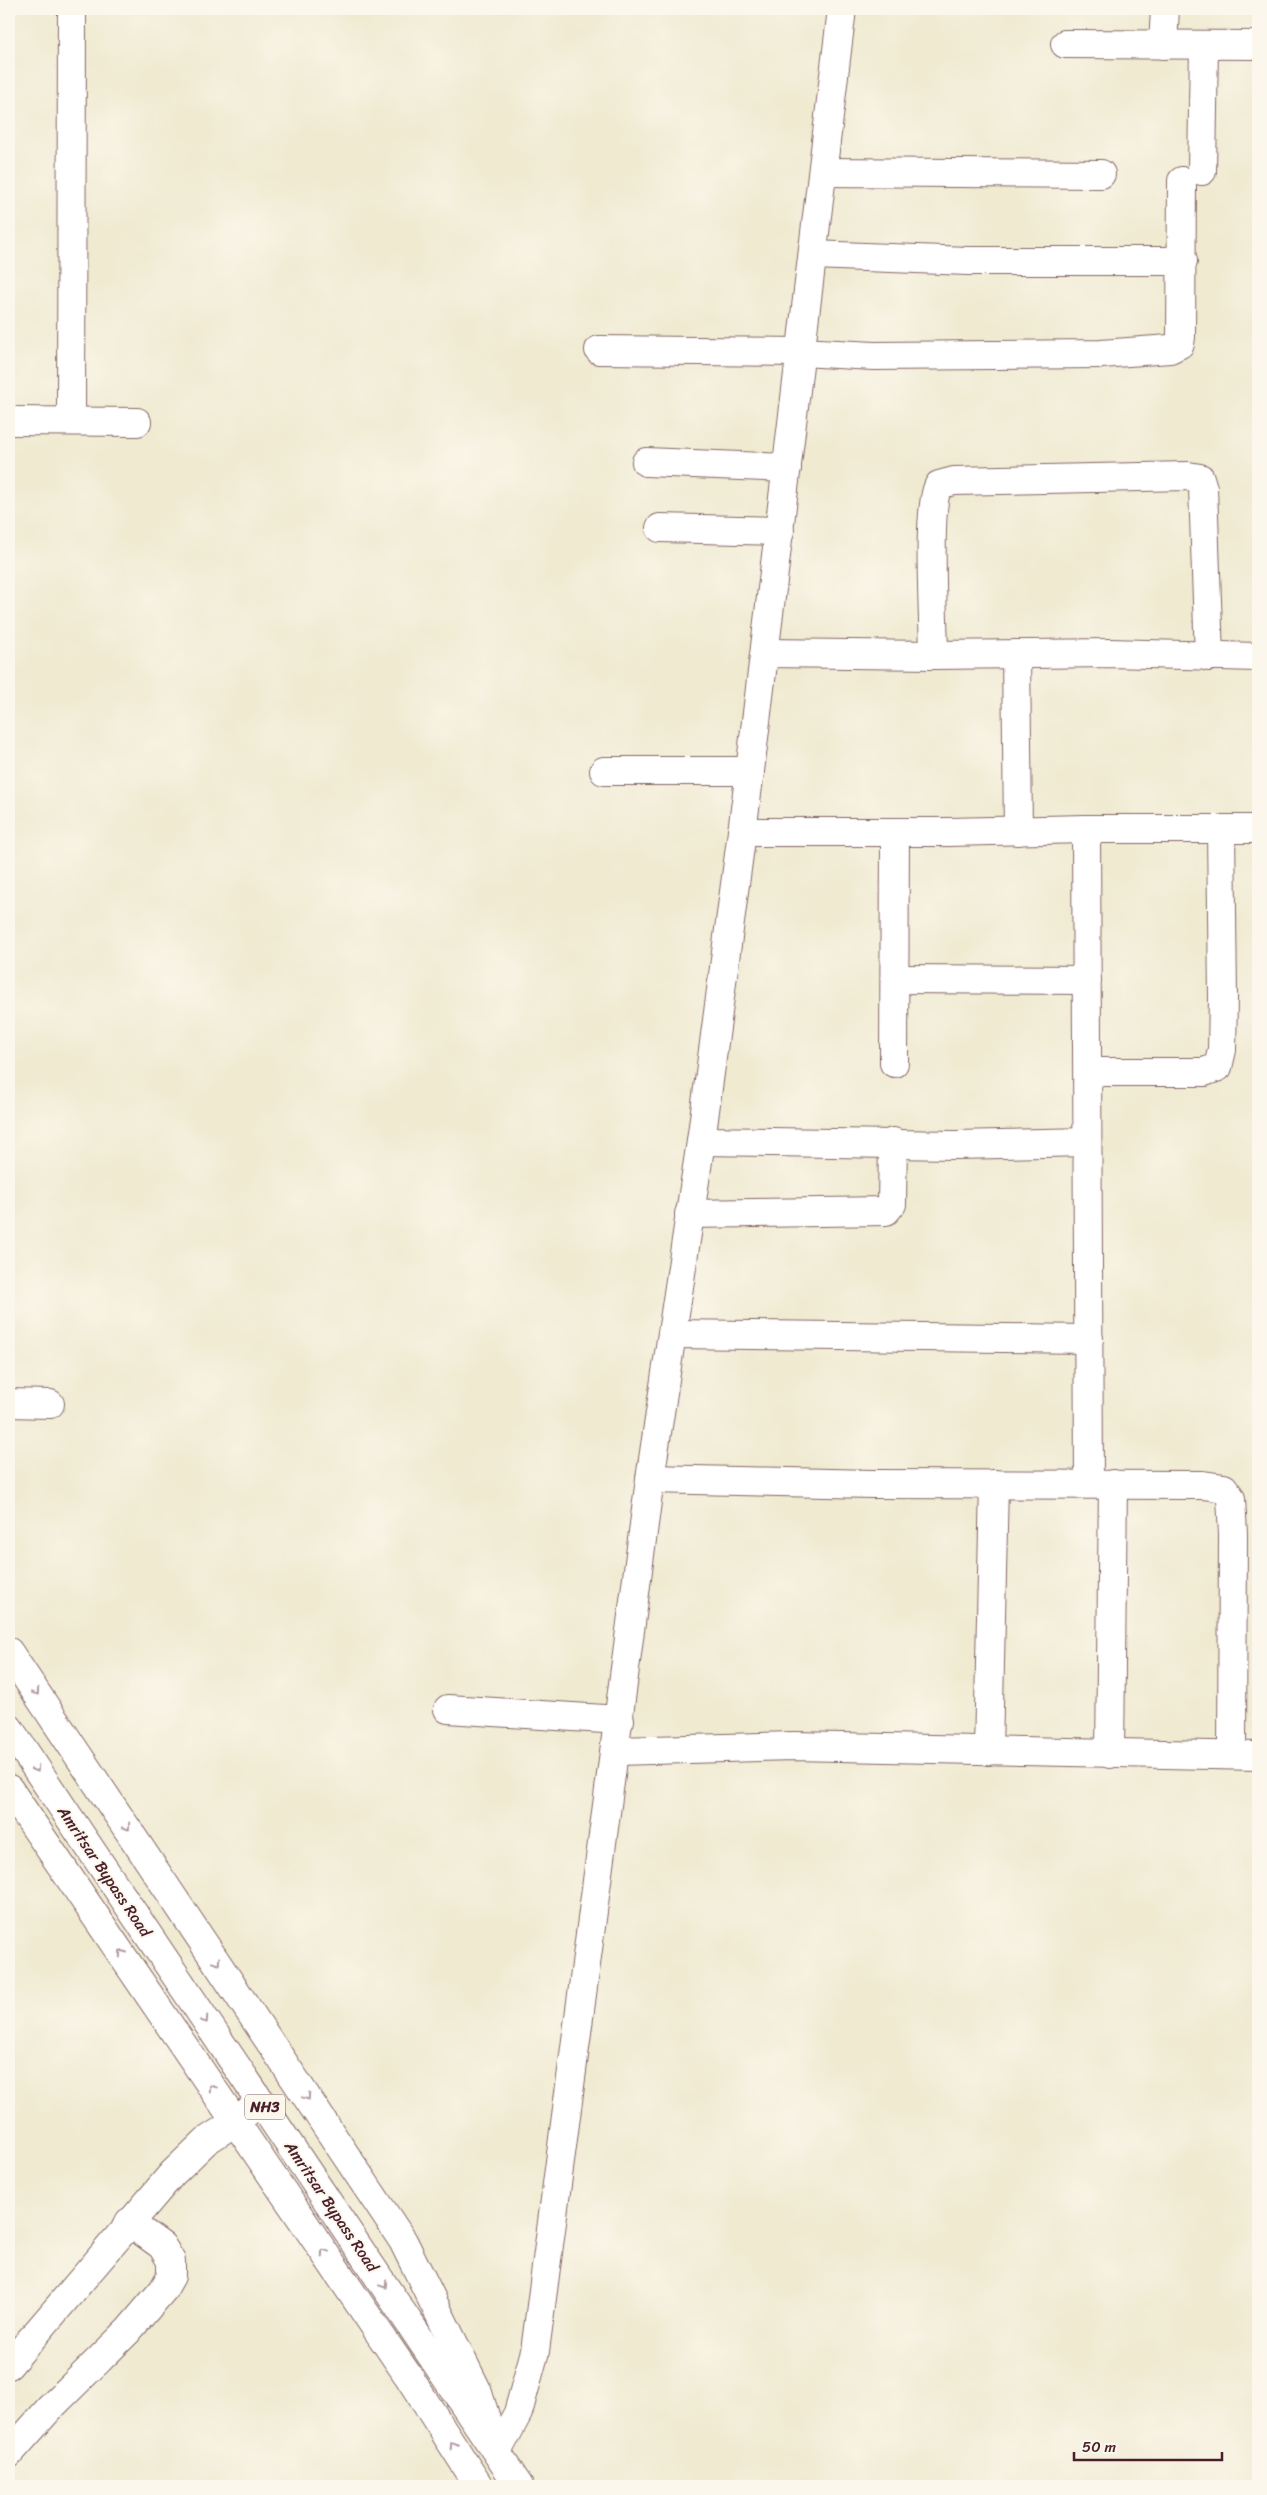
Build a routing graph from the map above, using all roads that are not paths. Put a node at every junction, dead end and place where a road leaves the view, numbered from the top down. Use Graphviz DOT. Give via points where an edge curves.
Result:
graph roads {
  1 [pos="72,9"];
  2 [pos="842,9"];
  3 [pos="1165,9"];
  4 [pos="1065,44"];
  5 [pos="1163,45"];
  6 [pos="1204,45"];
  7 [pos="1258,45"];
  8 [pos="823,172"];
  9 [pos="1101,174"];
  10 [pos="813,255"];
  11 [pos="1183,261"];
  12 [pos="599,350"];
  13 [pos="801,352"];
  14 [pos="9,421"];
  15 [pos="71,421"];
  16 [pos="137,422"];
  17 [pos="646,462"];
  18 [pos="787,468"];
  19 [pos="660,528"];
  20 [pos="780,531"];
  21 [pos="765,653"];
  22 [pos="1016,654"];
  23 [pos="934,655"];
  24 [pos="1209,657"];
  25 [pos="1258,657"];
  26 [pos="604,772"];
  27 [pos="750,772"];
  28 [pos="1086,829"];
  29 [pos="1221,829"];
  30 [pos="1258,829"];
  31 [pos="1018,831"];
  32 [pos="742,832"];
  33 [pos="895,832"];
  34 [pos="895,978"];
  35 [pos="1086,980"];
  36 [pos="894,1063"];
  37 [pos="1088,1072"];
  38 [pos="701,1142"];
  39 [pos="893,1142"];
  40 [pos="1087,1142"];
  41 [pos="689,1214"];
  42 [pos="673,1334"];
  43 [pos="1089,1339"];
  44 [pos="9,1404"];
  45 [pos="50,1404"];
  46 [pos="650,1479"];
  47 [pos="994,1484"];
  48 [pos="1101,1484"];
  49 [pos="9,1652"];
  50 [pos="448,1709"];
  51 [pos="620,1720"];
  52 [pos="9,1728"];
  53 [pos="616,1751"];
  54 [pos="988,1751"];
  55 [pos="1110,1754"];
  56 [pos="1245,1756"];
  57 [pos="9,1789"];
  58 [pos="261,2101"];
  59 [pos="235,2122"];
  60 [pos="130,2222"];
  61 [pos="9,2365"];
  62 [pos="497,2452"];
  63 [pos="9,2454"];
  64 [pos="479,2486"];
  65 [pos="519,2486"];
  1 -- 15 [label="main road"];
  2 -- 8 [label="main road"];
  3 -- 5 [label="main road"];
  4 -- 5 [label="main road"];
  5 -- 6 [label="main road"];
  6 -- 7 [label="main road"];
  6 -- 11 [label="main road"];
  8 -- 9 [label="main road"];
  8 -- 10 [label="main road"];
  10 -- 11 [label="main road" via="968,261"];
  10 -- 13 [label="main road"];
  11 -- 13 [label="main road" via="1180,344 1170,350 1101,354 874,356"];
  12 -- 13 [label="main road"];
  13 -- 18 [label="main road"];
  14 -- 15 [label="main road"];
  15 -- 16 [label="main road"];
  17 -- 18 [label="main road"];
  18 -- 20 [label="main road"];
  19 -- 20 [label="main road"];
  20 -- 21 [label="main road"];
  21 -- 23 [label="main road"];
  21 -- 27 [label="main road"];
  22 -- 23 [label="main road"];
  22 -- 24 [label="main road"];
  22 -- 31 [label="main road"];
  23 -- 24 [label="main road" via="932,536 935,493 939,485 947,482 1188,476 1200,478 1203,488"];
  24 -- 25 [label="main road"];
  26 -- 27 [label="main road"];
  27 -- 32 [label="main road"];
  28 -- 29 [label="main road"];
  28 -- 31 [label="main road"];
  28 -- 35 [label="main road"];
  29 -- 30 [label="main road"];
  29 -- 37 [label="main road" via="1223,998 1222,1050 1218,1067 1204,1072"];
  31 -- 33 [label="main road"];
  32 -- 33 [label="main road"];
  32 -- 38 [label="main road"];
  33 -- 34 [label="main road"];
  34 -- 35 [label="main road"];
  34 -- 36 [label="main road"];
  35 -- 37 [label="main road"];
  37 -- 40 [label="main road"];
  38 -- 39 [label="main road"];
  38 -- 41 [label="main road"];
  39 -- 40 [label="main road" via="954,1145"];
  39 -- 41 [label="main road" via="892,1204 886,1211"];
  40 -- 43 [label="main road"];
  41 -- 42 [label="main road"];
  42 -- 43 [label="main road"];
  42 -- 46 [label="main road"];
  43 -- 48 [label="main road"];
  44 -- 45 [label="main road"];
  46 -- 47 [label="main road"];
  46 -- 51 [label="main road"];
  47 -- 48 [label="main road"];
  47 -- 54 [label="main road"];
  48 -- 55 [label="main road"];
  48 -- 56 [label="main road" via="1203,1485 1224,1488 1228,1492"];
  49 -- 62 [label="main road, one-way" via="402,2241 477,2390"];
  50 -- 51 [label="main road"];
  51 -- 53 [label="main road"];
  52 -- 58 [label="main road, Amritsar Bypass Road / NH3, one-way"];
  53 -- 54 [label="main road" via="794,1746"];
  53 -- 62 [label="main road" via="534,2351 518,2413"];
  54 -- 55 [label="main road"];
  55 -- 56 [label="main road"];
  59 -- 57 [label="main road, Amritsar Bypass Road / NH3, one-way"];
  58 -- 59 [label="main road"];
  58 -- 62 [label="main road, Amritsar Bypass Road / NH3, one-way"];
  59 -- 60 [label="main road" via="206,2141"];
  64 -- 59 [label="main road, Amritsar Bypass Road / NH3, one-way" via="407,2374"];
  60 -- 61 [label="main road"];
  60 -- 63 [label="main road" via="162,2246 171,2261 171,2276 163,2290"];
  62 -- 65 [label="main road, Amritsar Bypass Road / NH3"];
}
